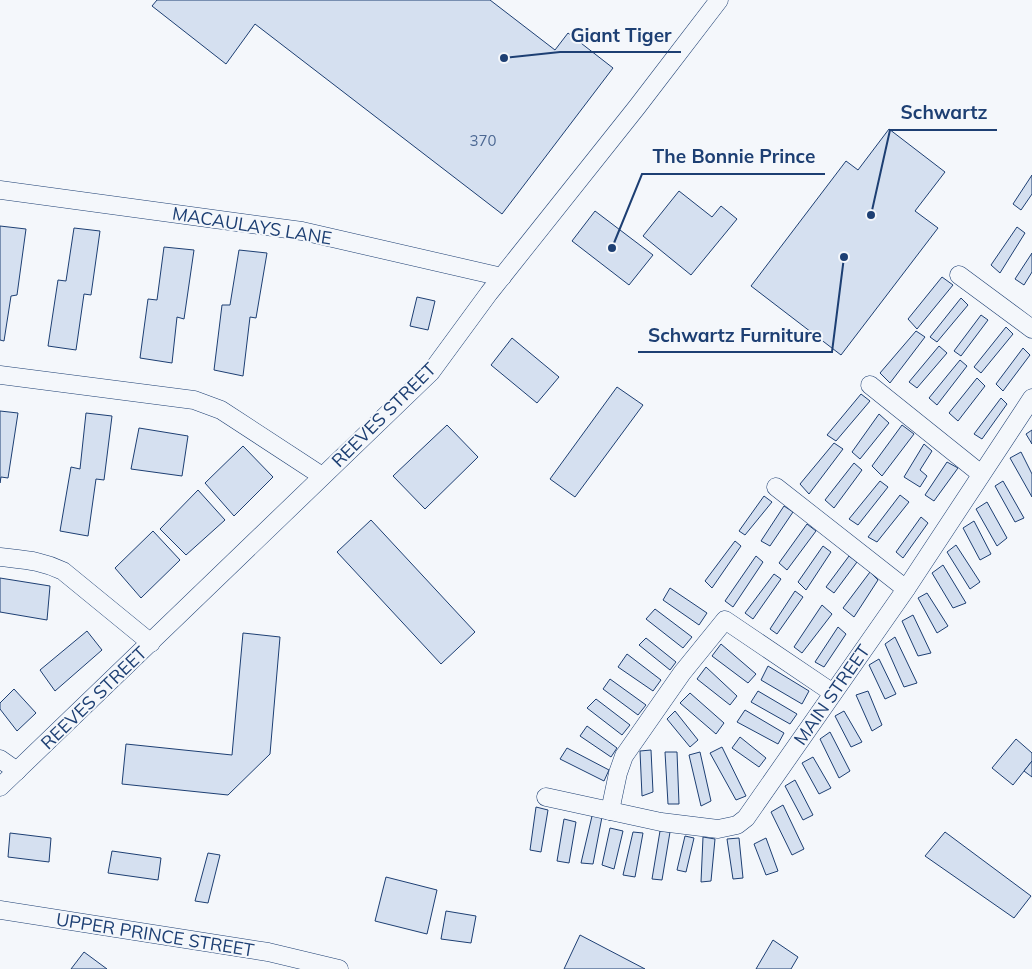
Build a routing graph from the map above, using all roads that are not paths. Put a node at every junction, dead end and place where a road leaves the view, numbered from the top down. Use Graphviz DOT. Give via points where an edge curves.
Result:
graph roads {
  1 [pos="720,0"];
  2 [pos="0,190"];
  3 [pos="959,275"];
  4 [pos="502,277"];
  5 [pos="1032,329"];
  6 [pos="0,375"];
  7 [pos="870,386"];
  8 [pos="1032,398"];
  9 [pos="981,474"];
  10 [pos="322,476"];
  11 [pos="776,487"];
  12 [pos="0,557"];
  13 [pos="906,589"];
  14 [pos="151,644"];
  15 [pos="833,693"];
  16 [pos="0,759"];
  17 [pos="17,771"];
  18 [pos="0,787"];
  19 [pos="546,797"];
  20 [pos="610,811"];
  21 [pos="0,910"];
  22 [pos="322,967"];
  23 [pos="339,969"];
  1 -- 4 [label="street, REEVES STREET"];
  2 -- 4 [label="street, MACAULAYS LANE" via="302,230"];
  3 -- 5 [label="street"];
  4 -- 10 [label="street, REEVES STREET" via="432,372"];
  6 -- 10 [label="street" via="209,404"];
  7 -- 9 [label="street"];
  8 -- 9 [label="street, MAIN STREET"];
  9 -- 13 [label="street, MAIN STREET"];
  10 -- 14 [label="street, REEVES STREET"];
  11 -- 13 [label="street"];
  12 -- 14 [label="street" via="30,560 63,571"];
  13 -- 15 [label="street, MAIN STREET"];
  14 -- 17 [label="street, REEVES STREET"];
  15 -- 20 [label="street, MAIN STREET" via="752,812 737,825 718,829"];
  15 -- 20 [label="street" via="725,620 682,673 624,756"];
  16 -- 17 [label="street"];
  17 -- 18 [label="street, REEVES STREET"];
  19 -- 20 [label="street, MAIN STREET"];
  21 -- 22 [label="street, UPPER PRINCE STREET" via="268,952"];
  22 -- 23 [label="street, UPPER PRINCE STREET"];
}
